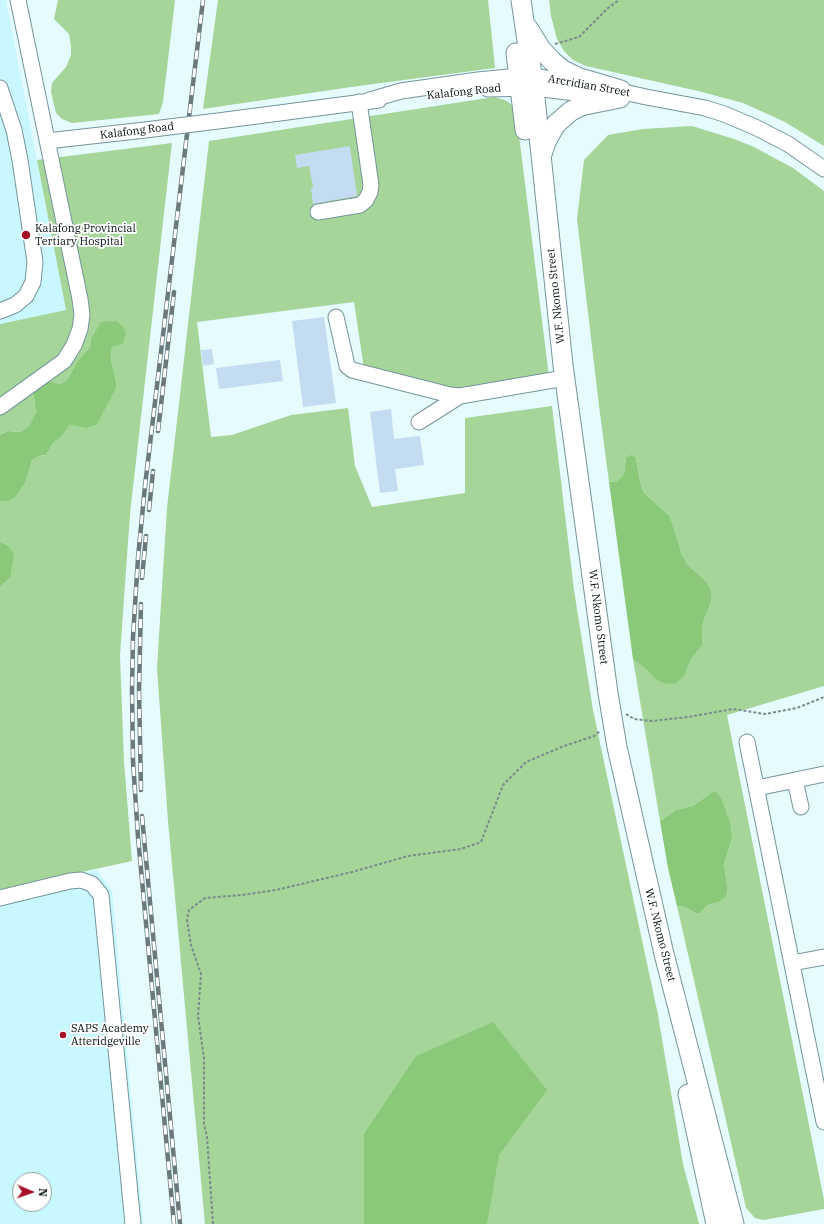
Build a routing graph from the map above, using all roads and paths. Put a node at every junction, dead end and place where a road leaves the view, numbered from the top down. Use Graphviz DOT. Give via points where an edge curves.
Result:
graph roads {
  1 [pos="18,0"];
  2 [pos="510,0"];
  3 [pos="521,0"];
  4 [pos="619,0"];
  5 [pos="525,23"];
  6 [pos="541,49"];
  7 [pos="526,82"];
  8 [pos="0,88"];
  9 [pos="621,94"];
  10 [pos="364,101"];
  11 [pos="46,141"];
  12 [pos="541,157"];
  13 [pos="824,169"];
  14 [pos="318,212"];
  15 [pos="0,311"];
  16 [pos="336,317"];
  17 [pos="562,378"];
  18 [pos="460,396"];
  19 [pos="0,407"];
  20 [pos="419,422"];
  21 [pos="824,697"];
  22 [pos="609,717"];
  23 [pos="747,742"];
  24 [pos="824,774"];
  25 [pos="795,780"];
  26 [pos="757,788"];
  27 [pos="801,807"];
  28 [pos="0,898"];
  29 [pos="824,957"];
  30 [pos="792,963"];
  31 [pos="824,1122"];
  32 [pos="133,1224"];
  33 [pos="213,1224"];
  34 [pos="716,1224"];
  35 [pos="734,1224"];
  1 -- 11 [label="street"];
  2 -- 7 [label="main road, W.F. Nkomo Street"];
  3 -- 5 [label="main road, W.F. Nkomo Street"];
  4 -- 6 [label="path" via="579,37"];
  5 -- 6 [label="main road"];
  5 -- 7 [label="main road, W.F. Nkomo Street"];
  6 -- 9 [label="main road" via="563,70"];
  7 -- 9 [label="street, Arcridian Street"];
  7 -- 10 [label="street, Kalafong Road" via="403,99"];
  7 -- 12 [label="main road, W.F. Nkomo Street"];
  7 -- 17 [label="main road, W.F. Nkomo Street" via="535,207"];
  8 -- 15 [label="street" via="14,130 35,262 33,282 26,296 15,305"];
  9 -- 12 [label="main road" via="571,111 550,133"];
  9 -- 13 [label="street, Arcridian Street" via="705,108 724,114 788,144"];
  10 -- 11 [label="street, Kalafong Road, bridge"];
  10 -- 14 [label="street" via="370,192 366,200 360,204"];
  11 -- 19 [label="street" via="80,299 80,329 64,361"];
  12 -- 17 [label="main road, W.F. Nkomo Street"];
  16 -- 18 [label="street" via="347,366 352,370"];
  17 -- 18 [label="street"];
  17 -- 22 [label="main road, W.F. Nkomo Street"];
  18 -- 20 [label="street"];
  21 -- 22 [label="path" via="797,708 765,714 733,709 652,721 634,719 622,711"];
  22 -- 33 [label="path" via="594,736 526,762 503,784 481,842 461,849 408,856 276,890 205,898 189,910 187,920 191,945 201,974 198,1016 204,1058 204,1124"];
  22 -- 34 [label="main road, W.F. Nkomo Street" via="623,806 666,990"];
  22 -- 35 [label="main road, W.F. Nkomo Street" via="664,954"];
  23 -- 26 [label="street"];
  24 -- 25 [label="street"];
  25 -- 26 [label="street"];
  25 -- 27 [label="street"];
  26 -- 30 [label="street"];
  28 -- 32 [label="street" via="81,880 92,884 101,896"];
  29 -- 30 [label="street"];
  30 -- 31 [label="street"];
}
